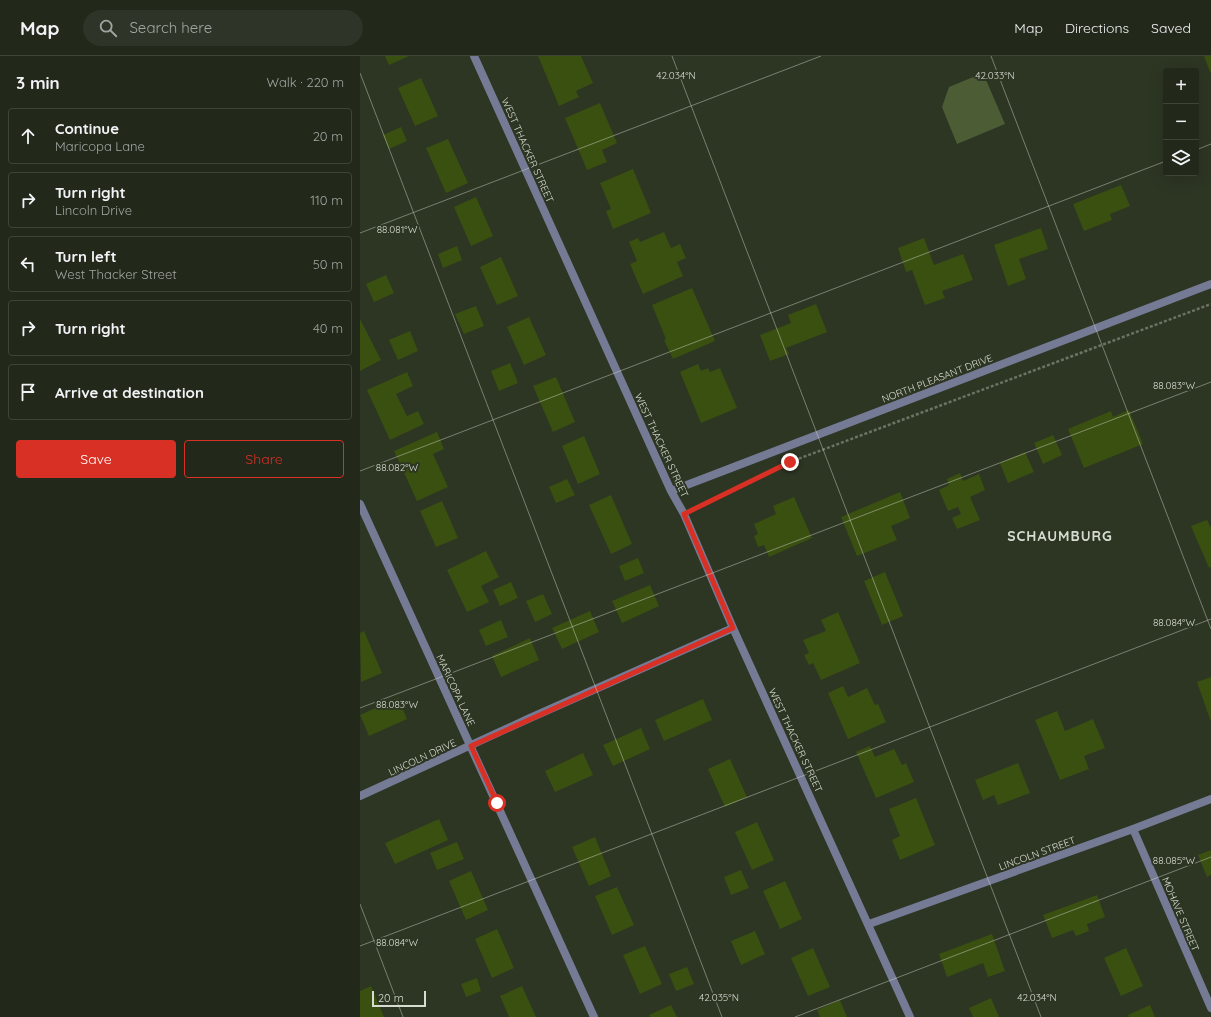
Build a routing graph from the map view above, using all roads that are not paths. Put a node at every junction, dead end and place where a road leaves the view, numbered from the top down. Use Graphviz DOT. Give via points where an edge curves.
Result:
graph roads {
  1 [pos="474,56"];
  2 [pos="1211,284"];
  3 [pos="671,491"];
  4 [pos="360,504"];
  5 [pos="733,628"];
  6 [pos="471,746"];
  7 [pos="360,796"];
  8 [pos="1211,799"];
  9 [pos="1133,829"];
  10 [pos="869,924"];
  11 [pos="1211,1008"];
  12 [pos="594,1017"];
  13 [pos="910,1017"];
  1 -- 3 [label="street, WEST THACKER STREET"];
  2 -- 3 [label="street, NORTH PLEASANT DRIVE"];
  3 -- 5 [label="street, WEST THACKER STREET" via="684,514"];
  4 -- 6 [label="street, MARICOPA LANE"];
  5 -- 6 [label="street, LINCOLN DRIVE"];
  5 -- 10 [label="street, WEST THACKER STREET"];
  6 -- 7 [label="street, LINCOLN DRIVE"];
  6 -- 12 [label="street, MARICOPA LANE"];
  8 -- 9 [label="street, LINCOLN STREET"];
  9 -- 10 [label="street, LINCOLN STREET"];
  9 -- 11 [label="street, MOHAVE STREET"];
  10 -- 13 [label="street, WEST THACKER STREET"];
}
